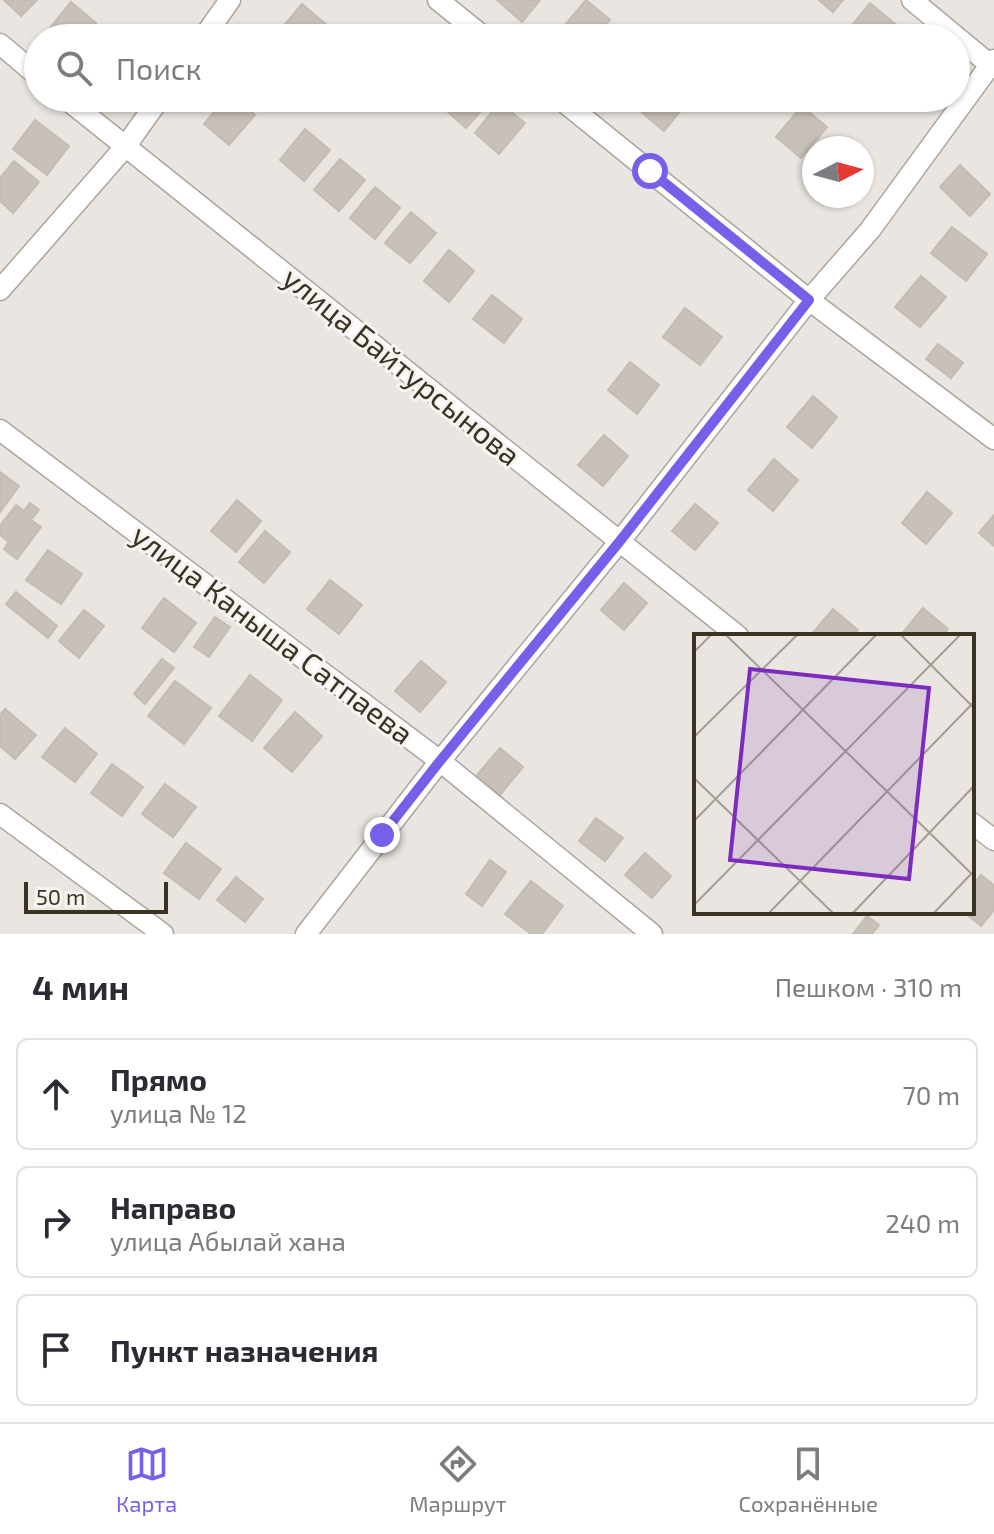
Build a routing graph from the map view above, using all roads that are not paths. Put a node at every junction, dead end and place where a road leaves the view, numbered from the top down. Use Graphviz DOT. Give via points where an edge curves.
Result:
graph roads {
  1 [pos="230,0"];
  2 [pos="438,0"];
  3 [pos="912,0"];
  4 [pos="213,24"];
  5 [pos="468,24"];
  6 [pos="942,24"];
  7 [pos="0,44"];
  8 [pos="970,47"];
  9 [pos="24,64"];
  10 [pos="993,65"];
  11 [pos="970,96"];
  12 [pos="82,112"];
  13 [pos="150,112"];
  14 [pos="576,112"];
  15 [pos="958,112"];
  16 [pos="125,147"];
  17 [pos="0,290"];
  18 [pos="809,300"];
  19 [pos="0,430"];
  20 [pos="994,439"];
  21 [pos="620,541"];
  22 [pos="736,634"];
  23 [pos="440,761"];
  24 [pos="0,814"];
  25 [pos="974,825"];
  26 [pos="994,840"];
  27 [pos="163,934"];
  28 [pos="306,934"];
  29 [pos="652,934"];
  1 -- 4 [label="street"];
  2 -- 5 [label="street"];
  3 -- 6 [label="street"];
  7 -- 9 [label="street"];
  8 -- 10 [label="street"];
  10 -- 11 [label="street"];
  12 -- 16 [label="street, улица Байтурсынова"];
  13 -- 16 [label="street"];
  14 -- 18 [label="street"];
  15 -- 18 [label="street" via="870,230"];
  16 -- 17 [label="street"];
  16 -- 21 [label="street, улица Байтурсынова"];
  18 -- 20 [label="street"];
  18 -- 21 [label="street"];
  19 -- 23 [label="street, улица Каныша Сатпаева"];
  21 -- 22 [label="street, улица Байтурсынова"];
  21 -- 23 [label="street"];
  23 -- 28 [label="street"];
  23 -- 29 [label="street, улица Каныша Сатпаева"];
  24 -- 27 [label="street"];
  25 -- 26 [label="street"];
}
